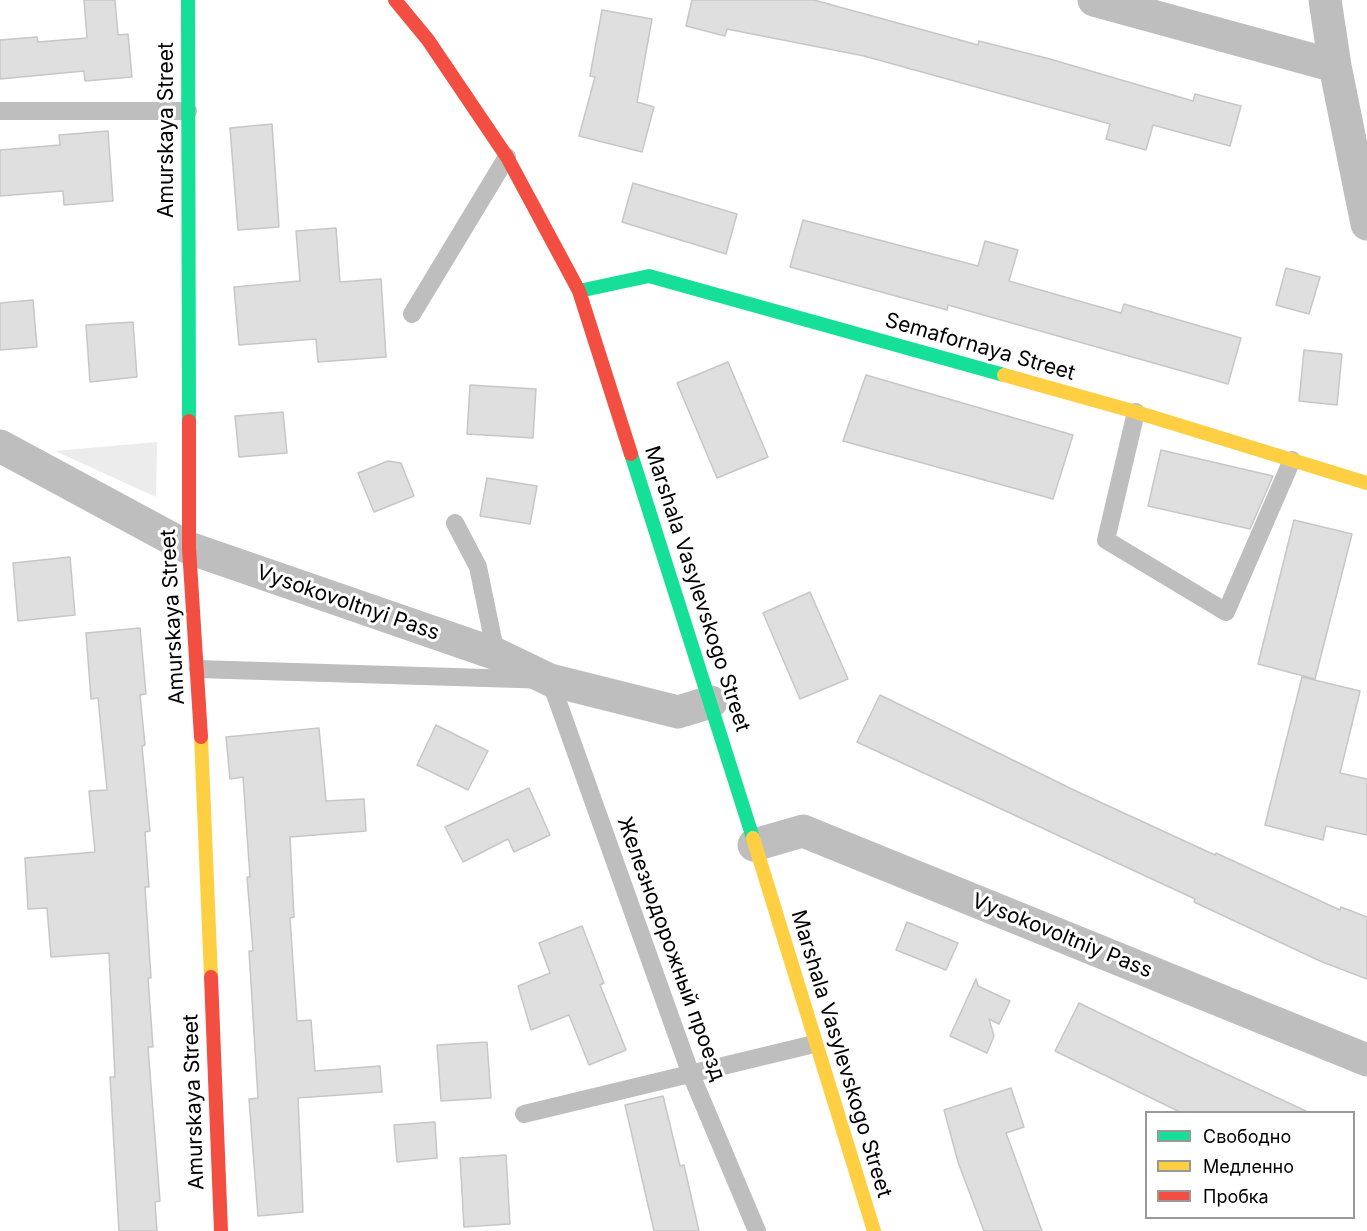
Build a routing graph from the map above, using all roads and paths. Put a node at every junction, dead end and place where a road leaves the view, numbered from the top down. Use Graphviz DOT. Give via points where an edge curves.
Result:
graph roads {
  1 [pos="188,0"];
  2 [pos="395,0"];
  3 [pos="1094,0"];
  4 [pos="1325,0"];
  5 [pos="1335,66"];
  6 [pos="0,111"];
  7 [pos="188,111"];
  8 [pos="507,157"];
  9 [pos="1367,224"];
  10 [pos="579,291"];
  11 [pos="412,314"];
  12 [pos="1136,412"];
  13 [pos="0,446"];
  14 [pos="1292,460"];
  15 [pos="1367,483"];
  16 [pos="455,523"];
  17 [pos="189,548"];
  18 [pos="496,654"];
  19 [pos="198,669"];
  20 [pos="550,680"];
  21 [pos="711,702"];
  22 [pos="754,845"];
  23 [pos="814,1044"];
  24 [pos="1367,1060"];
  25 [pos="690,1072"];
  26 [pos="524,1114"];
  27 [pos="221,1231"];
  28 [pos="757,1231"];
  29 [pos="874,1231"];
  1 -- 7 [label="street, Amurskaya Street"];
  2 -- 8 [label="street, Marshala Vasylevskogo Street" via="428,40"];
  3 -- 5 [label="street"];
  4 -- 5 [label="street"];
  5 -- 9 [label="street"];
  6 -- 7 [label="lane"];
  7 -- 17 [label="street, Amurskaya Street"];
  8 -- 10 [label="street, Marshala Vasylevskogo Street"];
  8 -- 11 [label="lane"];
  10 -- 12 [label="street, Semafornaya Street" via="649,276"];
  10 -- 21 [label="street, Marshala Vasylevskogo Street"];
  12 -- 14 [label="street, Semafornaya Street"];
  12 -- 14 [label="lane" via="1106,540 1226,612"];
  13 -- 17 [label="street, Vysokovoltnyi Pass"];
  14 -- 15 [label="street, Semafornaya Street"];
  16 -- 18 [label="lane" via="478,567"];
  17 -- 18 [label="street, Vysokovoltnyi Pass"];
  17 -- 19 [label="street, Amurskaya Street"];
  18 -- 20 [label="street, Vysokovoltnyi Pass"];
  19 -- 20 [label="lane"];
  19 -- 27 [label="street, Amurskaya Street"];
  20 -- 21 [label="street, Vysokovoltnyi Pass" via="678,712"];
  20 -- 25 [label="lane, Железнодорожный проезд"];
  21 -- 22 [label="street, Marshala Vasylevskogo Street"];
  22 -- 23 [label="street, Marshala Vasylevskogo Street"];
  22 -- 24 [label="street, Vysokovoltniy Pass" via="803,831"];
  23 -- 25 [label="lane"];
  23 -- 29 [label="street, Marshala Vasylevskogo Street"];
  25 -- 26 [label="lane"];
  25 -- 28 [label="lane, Железнодорожный проезд"];
}
